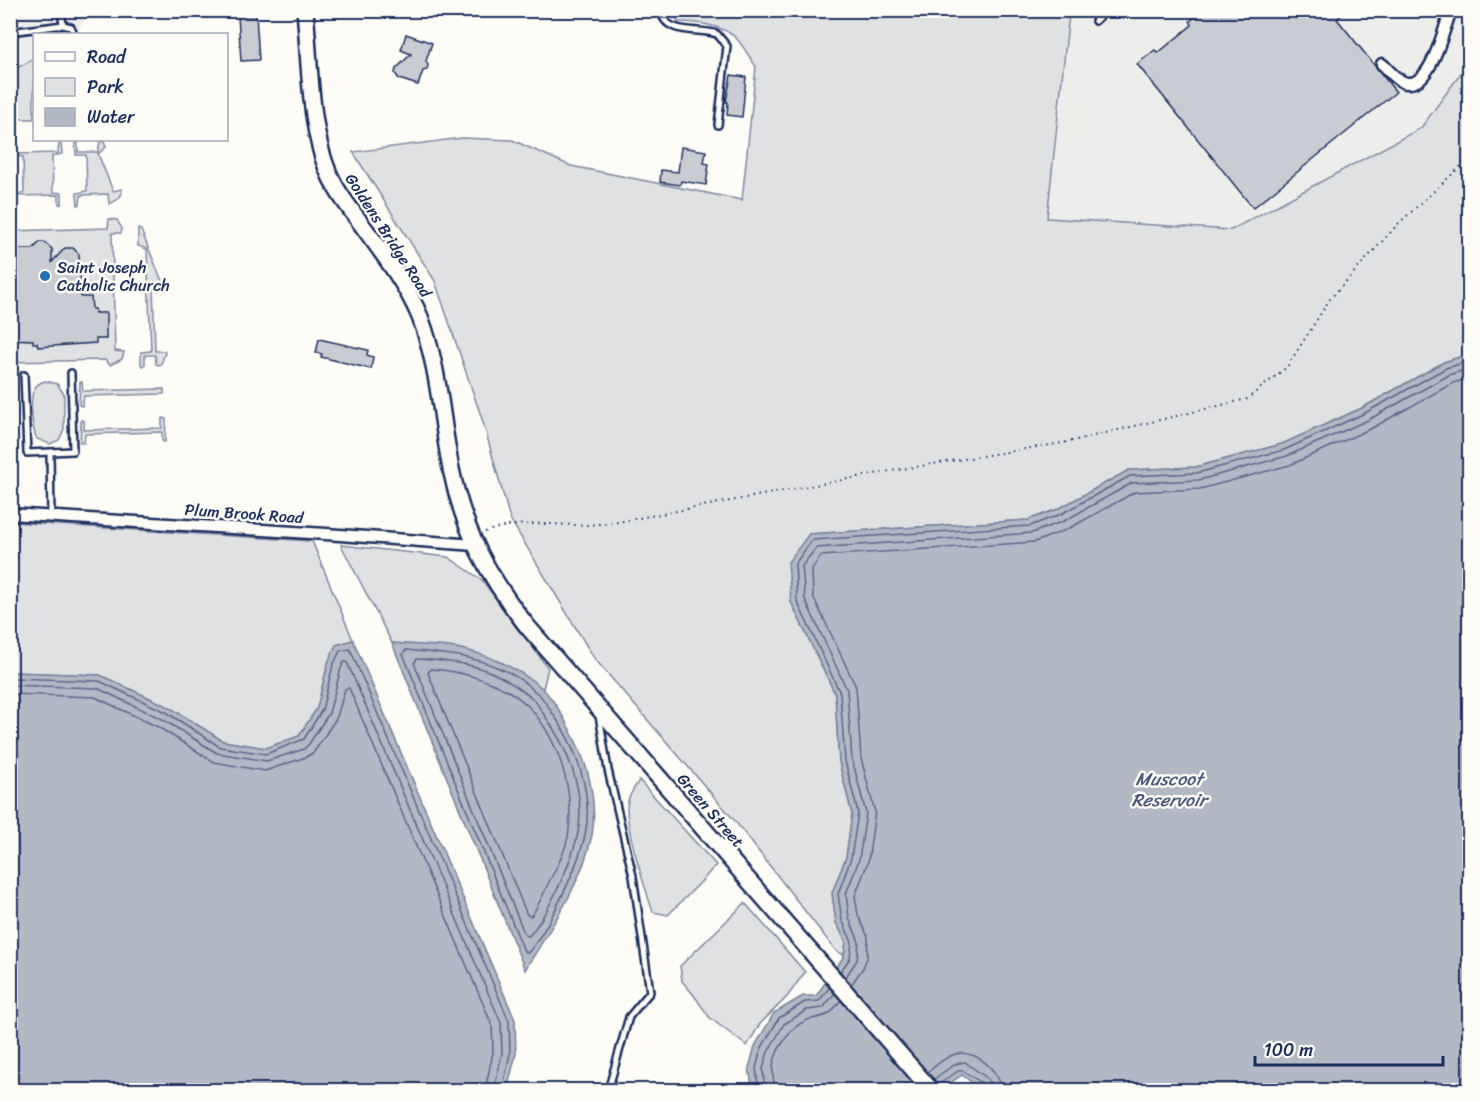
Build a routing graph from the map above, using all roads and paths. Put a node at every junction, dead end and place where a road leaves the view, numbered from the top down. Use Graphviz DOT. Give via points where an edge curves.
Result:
graph roads {
  1 [pos="60,10"];
  2 [pos="305,10"];
  3 [pos="661,10"];
  4 [pos="1107,10"];
  5 [pos="1449,10"];
  6 [pos="1095,21"];
  7 [pos="63,25"];
  8 [pos="10,32"];
  9 [pos="74,33"];
  10 [pos="1382,64"];
  11 [pos="718,125"];
  12 [pos="1470,158"];
  13 [pos="110,323"];
  14 [pos="106,324"];
  15 [pos="71,373"];
  16 [pos="24,375"];
  17 [pos="50,452"];
  18 [pos="10,514"];
  19 [pos="51,516"];
  20 [pos="473,541"];
  21 [pos="597,707"];
  22 [pos="604,1090"];
  23 [pos="931,1090"];
  1 -- 7 [label="lane"];
  2 -- 20 [label="main road, Goldens Bridge Road" via="315,119 324,161 332,181 393,268 420,317 434,367 457,494"];
  3 -- 11 [label="lane" via="663,20 672,27 717,34 727,46"];
  4 -- 6 [label="lane"];
  5 -- 10 [label="street" via="1430,67 1419,80 1409,84"];
  7 -- 8 [label="lane"];
  7 -- 9 [label="lane" via="71,27"];
  12 -- 20 [label="path" via="1398,224 1330,299 1287,367 1247,399 1068,442 618,522 577,526 538,522 498,527"];
  13 -- 14 [label="path"];
  15 -- 17 [label="lane" via="73,451"];
  16 -- 17 [label="lane" via="27,453"];
  17 -- 19 [label="lane"];
  18 -- 19 [label="street, Plum Brook Road"];
  19 -- 20 [label="street, Plum Brook Road"];
  20 -- 21 [label="main road, Green Street" via="508,602"];
  21 -- 22 [label="lane" via="633,876 650,992 629,1017 609,1087"];
  21 -- 23 [label="main road, Green Street"];
}
